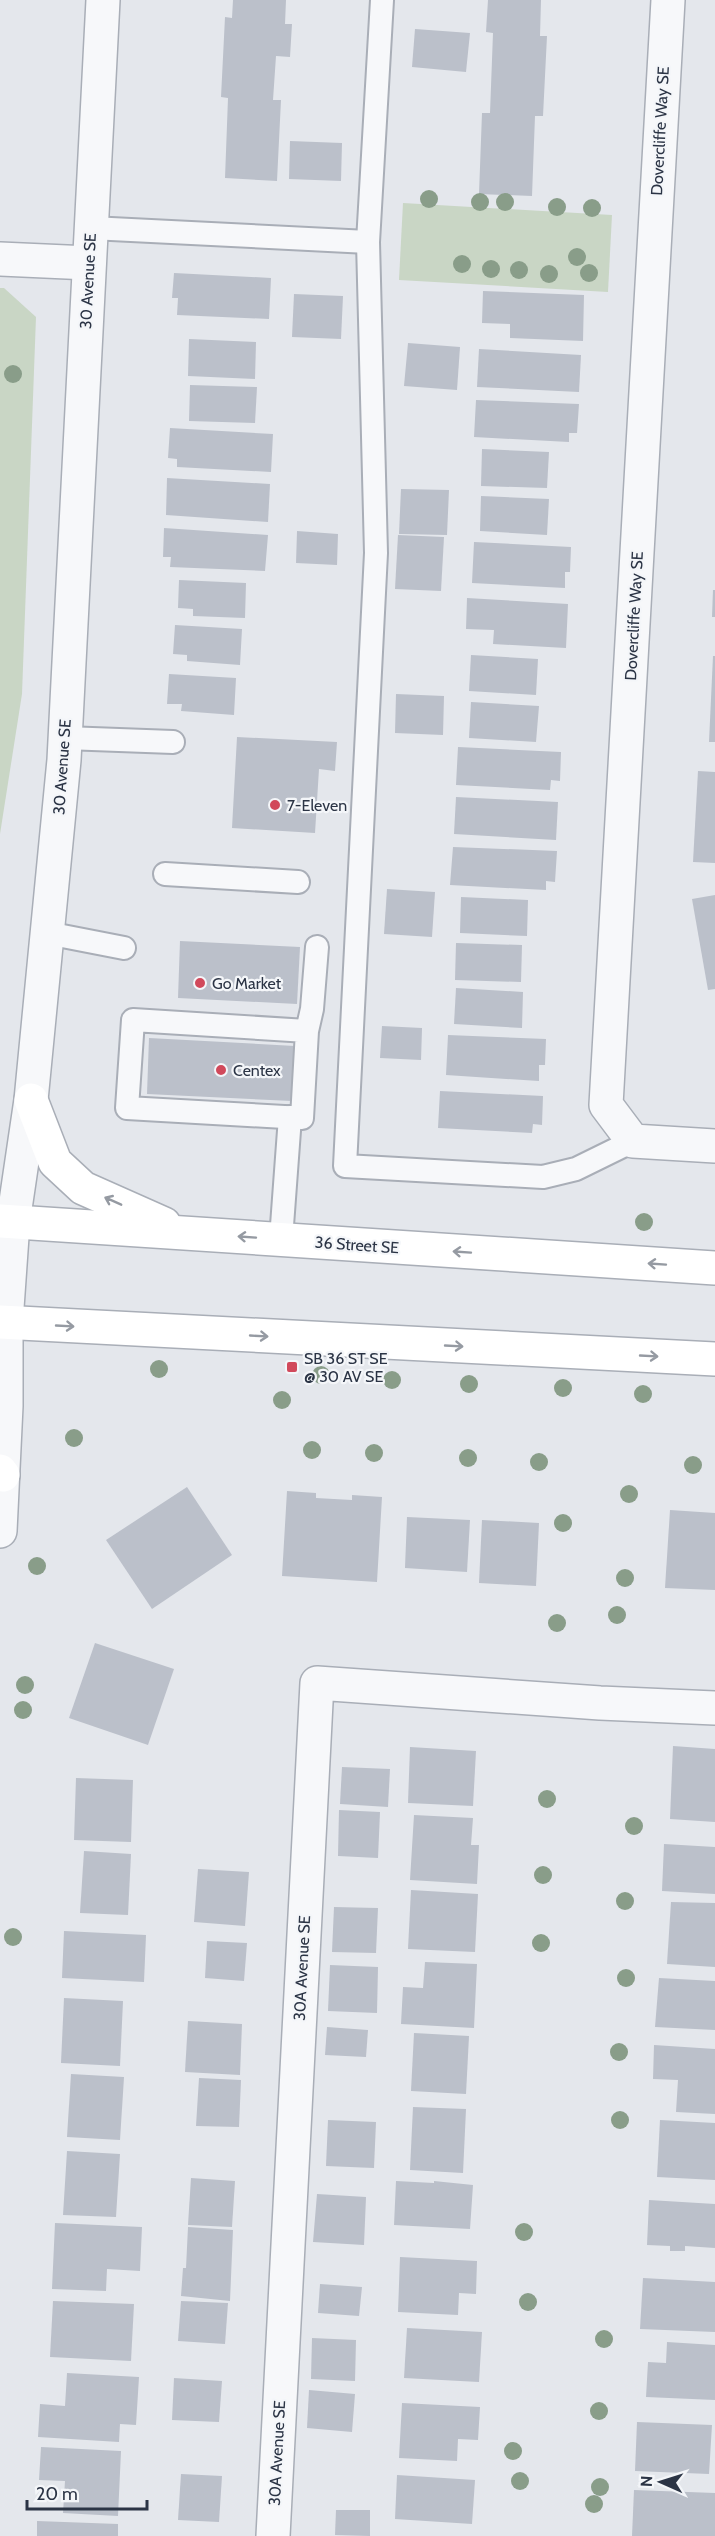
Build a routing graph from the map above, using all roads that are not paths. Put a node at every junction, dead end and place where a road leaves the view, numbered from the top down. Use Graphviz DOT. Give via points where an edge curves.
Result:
graph roads {
  1 [pos="104,0"];
  2 [pos="381,0"];
  3 [pos="668,0"];
  4 [pos="92,228"];
  5 [pos="368,242"];
  6 [pos="0,259"];
  7 [pos="89,262"];
  8 [pos="65,738"];
  9 [pos="173,742"];
  10 [pos="165,874"];
  11 [pos="298,882"];
  12 [pos="47,933"];
  13 [pos="317,947"];
  14 [pos="124,948"];
  15 [pos="307,1031"];
  16 [pos="31,1100"];
  17 [pos="290,1118"];
  18 [pos="633,1141"];
  19 [pos="715,1146"];
  20 [pos="6,1221"];
  21 [pos="185,1233"];
  22 [pos="281,1239"];
  23 [pos="715,1268"];
  24 [pos="3,1322"];
  25 [pos="715,1359"];
  26 [pos="1,1473"];
  27 [pos="0,1531"];
  28 [pos="715,1708"];
  29 [pos="273,2536"];
  1 -- 4 [label="street, 30 Avenue SE"];
  2 -- 5 [label="lane"];
  3 -- 18 [label="street, Dovercliffe Way SE" via="606,1106"];
  4 -- 5 [label="lane"];
  4 -- 7 [label="street, 30 Avenue SE"];
  5 -- 18 [label="lane" via="376,553 345,1166 543,1177 576,1169"];
  6 -- 7 [label="street"];
  7 -- 8 [label="street, 30 Avenue SE"];
  8 -- 9 [label="lane"];
  8 -- 12 [label="street, 30 Avenue SE"];
  10 -- 11 [label="lane"];
  12 -- 14 [label="lane"];
  12 -- 16 [label="street, 30 Avenue SE"];
  13 -- 15 [label="lane"];
  15 -- 17 [label="lane" via="302,1119"];
  15 -- 17 [label="lane" via="244,1035 192,1032 132,1020 127,1108 189,1103 240,1106"];
  16 -- 20 [label="street, 30 Avenue SE"];
  21 -- 16 [label="main road, one-way" via="83,1188 55,1162"];
  17 -- 22 [label="lane"];
  18 -- 19 [label="street"];
  20 -- 21 [label="main road, 36 Street SE"];
  20 -- 24 [label="street, 30 Avenue SE"];
  22 -- 21 [label="main road, 36 Street SE, one-way"];
  23 -- 22 [label="main road, 36 Street SE, one-way"];
  24 -- 25 [label="main road, one-way"];
  24 -- 26 [label="street, 30 Avenue SE"];
  26 -- 27 [label="street, 30 Avenue SE"];
  28 -- 29 [label="street, 30A Avenue SE" via="317,1683"];
}
